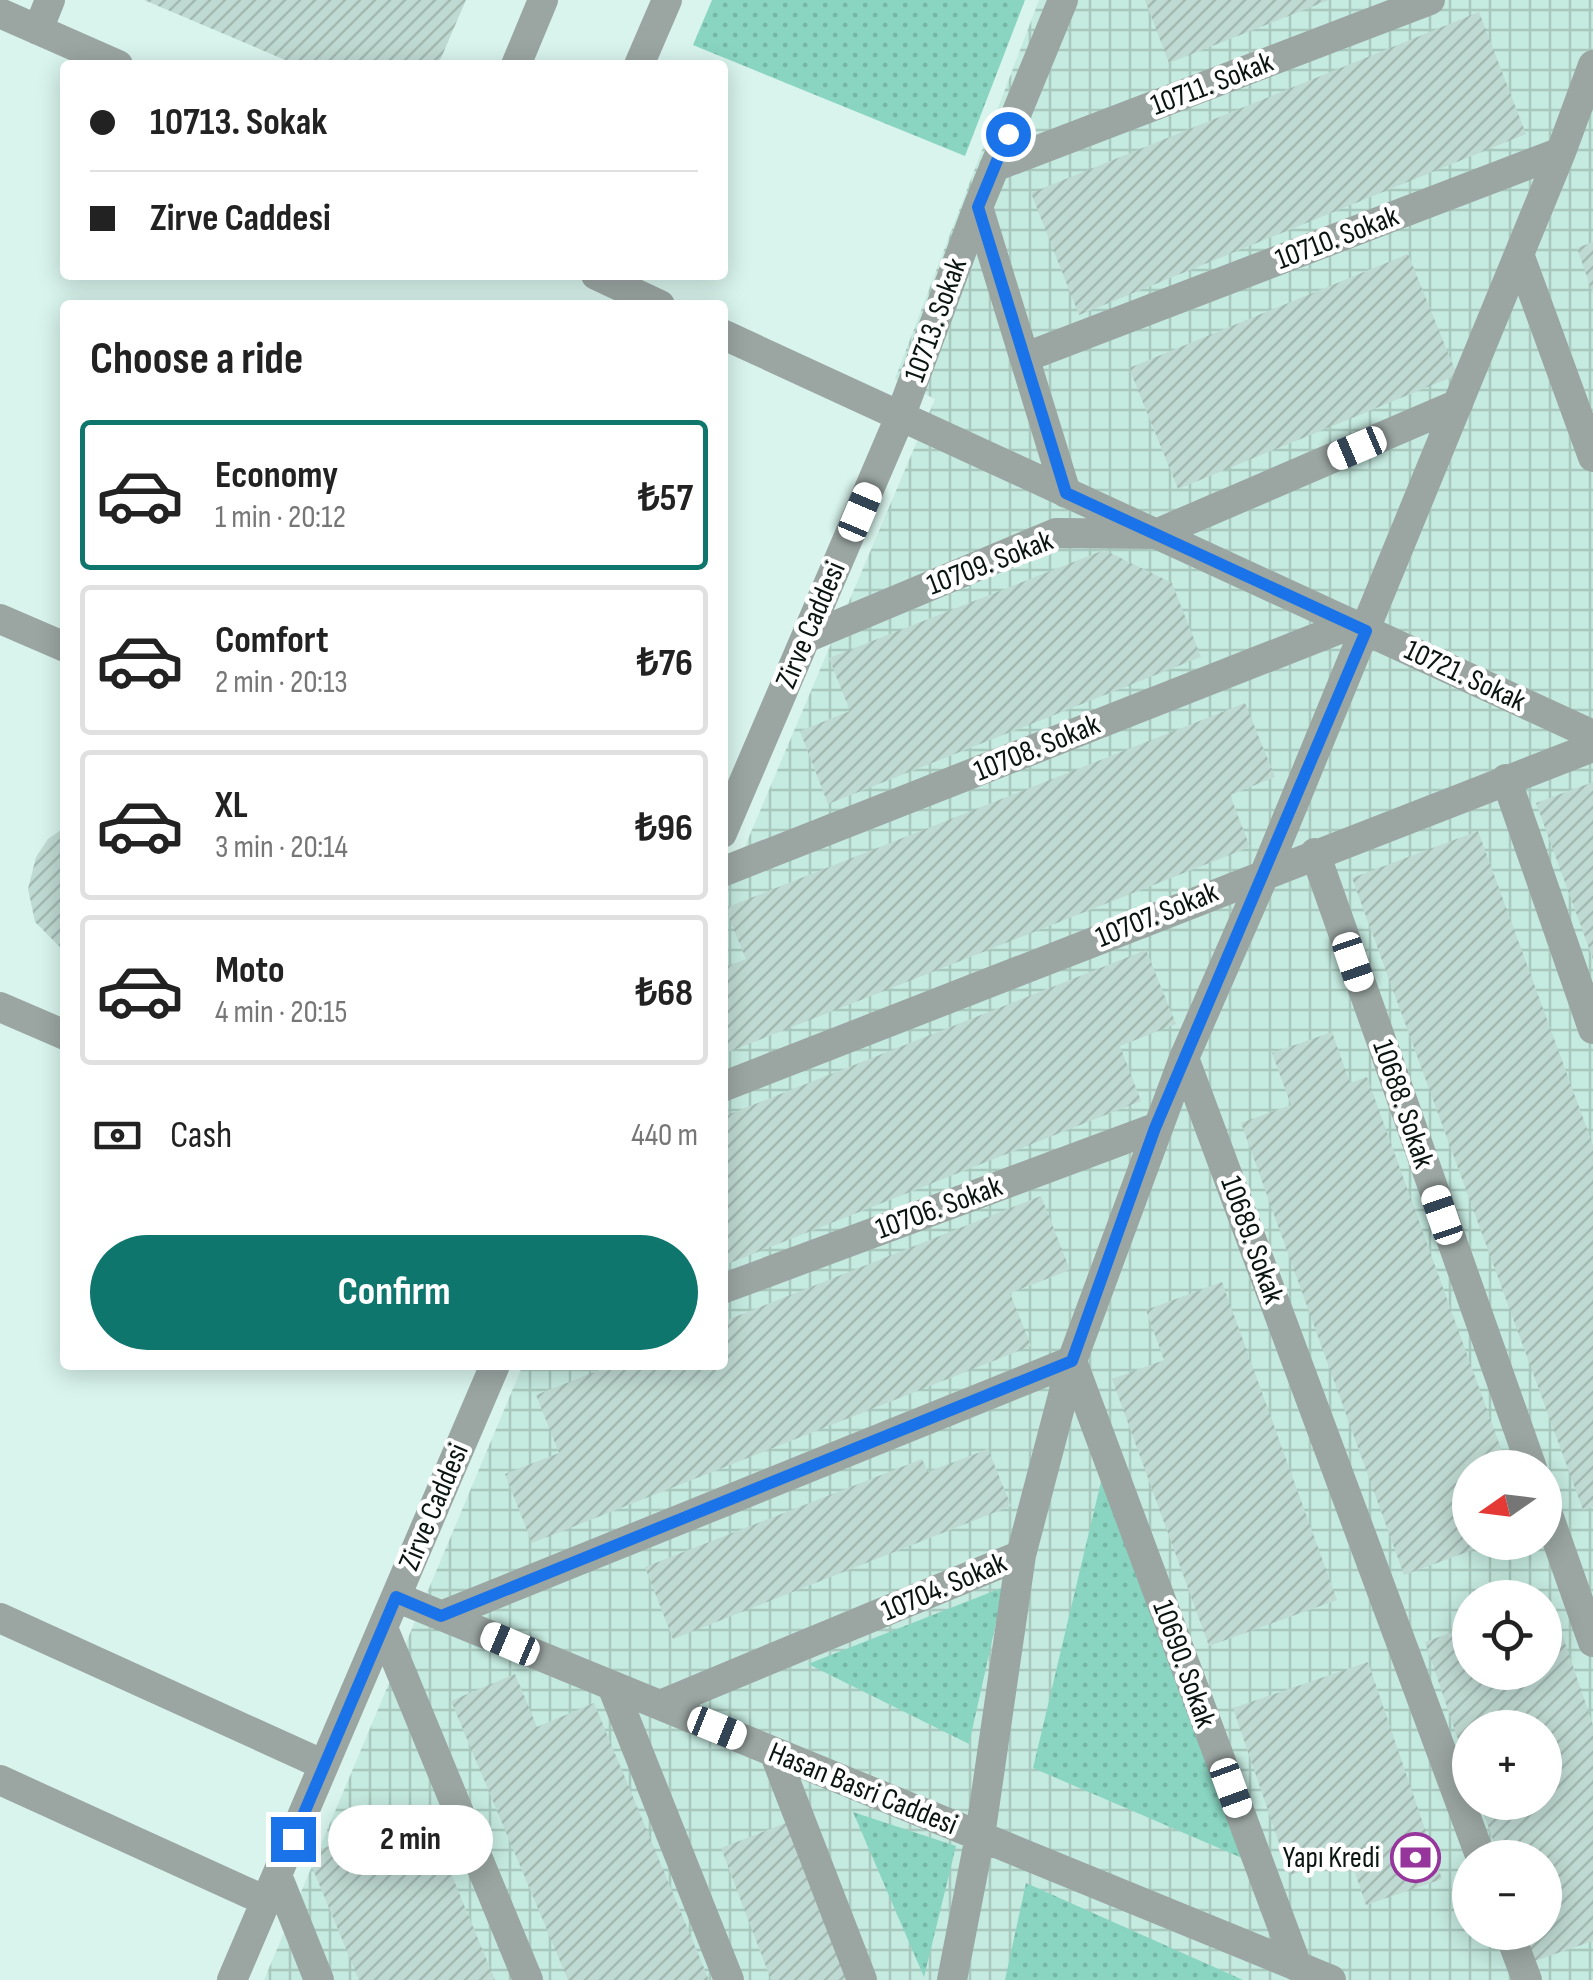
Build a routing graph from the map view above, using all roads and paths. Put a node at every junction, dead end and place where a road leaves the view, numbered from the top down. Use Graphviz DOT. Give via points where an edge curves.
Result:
graph roads {
  1 [pos="50,0"];
  2 [pos="543,0"];
  3 [pos="667,0"];
  4 [pos="1063,0"];
  5 [pos="1430,0"];
  6 [pos="0,13"];
  7 [pos="38,30"];
  8 [pos="107,60"];
  9 [pos="518,60"];
  10 [pos="641,60"];
  11 [pos="1593,65"];
  12 [pos="1561,152"];
  13 [pos="994,168"];
  14 [pos="978,207"];
  15 [pos="1519,254"];
  16 [pos="607,280"];
  17 [pos="649,300"];
  18 [pos="728,337"];
  19 [pos="1026,357"];
  20 [pos="1458,404"];
  21 [pos="900,417"];
  22 [pos="1593,457"];
  23 [pos="1066,493"];
  24 [pos="1156,534"];
  25 [pos="0,619"];
  26 [pos="1359,627"];
  27 [pos="806,638"];
  28 [pos="60,645"];
  29 [pos="1593,735"];
  30 [pos="1593,746"];
  31 [pos="1506,779"];
  32 [pos="728,819"];
  33 [pos="1315,854"];
  34 [pos="728,870"];
  35 [pos="1266,873"];
  36 [pos="0,1007"];
  37 [pos="1593,1028"];
  38 [pos="60,1032"];
  39 [pos="1184,1058"];
  40 [pos="728,1085"];
  41 [pos="1155,1128"];
  42 [pos="728,1287"];
  43 [pos="1072,1361"];
  44 [pos="500,1370"];
  45 [pos="1526,1450"];
  46 [pos="1562,1554"];
  47 [pos="1021,1555"];
  48 [pos="396,1597"];
  49 [pos="441,1616"];
  50 [pos="0,1618"];
  51 [pos="382,1628"];
  52 [pos="1593,1642"];
  53 [pos="612,1686"];
  54 [pos="660,1705"];
  55 [pos="774,1752"];
  56 [pos="324,1766"];
  57 [pos="0,1780"];
  58 [pos="980,1836"];
  59 [pos="1474,1840"];
  60 [pos="272,1888"];
  61 [pos="1516,1950"];
  62 [pos="1297,1966"];
  63 [pos="232,1980"];
  64 [pos="319,1980"];
  65 [pos="528,1980"];
  66 [pos="730,1980"];
  67 [pos="862,1980"];
  68 [pos="952,1980"];
  69 [pos="1331,1980"];
  70 [pos="1527,1980"];
  1 -- 7 [label="street"];
  2 -- 9 [label="street"];
  3 -- 10 [label="street"];
  4 -- 13 [label="street, 10713. Sokak"];
  5 -- 13 [label="street, 10711. Sokak"];
  6 -- 7 [label="street"];
  7 -- 8 [label="street"];
  11 -- 12 [label="street"];
  12 -- 15 [label="street"];
  12 -- 19 [label="street, 10710. Sokak"];
  13 -- 14 [label="street, 10713. Sokak"];
  14 -- 19 [label="street"];
  14 -- 21 [label="street, 10713. Sokak"];
  15 -- 20 [label="street"];
  15 -- 22 [label="street"];
  16 -- 17 [label="street"];
  18 -- 21 [label="street, 10721. Sokak"];
  19 -- 23 [label="street"];
  20 -- 24 [label="street, 10709. Sokak"];
  20 -- 26 [label="street"];
  21 -- 23 [label="street, 10721. Sokak"];
  21 -- 27 [label="street, Zirve Caddesi"];
  23 -- 24 [label="street, 10721. Sokak"];
  24 -- 26 [label="street, 10721. Sokak"];
  24 -- 27 [label="street, 10709. Sokak" via="1056,533"];
  25 -- 28 [label="street"];
  26 -- 29 [label="street, 10721. Sokak"];
  26 -- 34 [label="street, 10708. Sokak"];
  26 -- 35 [label="street"];
  27 -- 32 [label="street, Zirve Caddesi"];
  30 -- 31 [label="street, 10707. Sokak"];
  31 -- 33 [label="street, 10707. Sokak"];
  31 -- 37 [label="street"];
  33 -- 35 [label="street, 10707. Sokak"];
  33 -- 45 [label="street, 10688. Sokak"];
  35 -- 39 [label="street"];
  35 -- 40 [label="street, 10707. Sokak"];
  36 -- 38 [label="street"];
  39 -- 41 [label="street, 10704. Sokak"];
  39 -- 59 [label="street, 10689. Sokak"];
  41 -- 42 [label="street, 10706. Sokak"];
  41 -- 43 [label="street, 10704. Sokak"];
  43 -- 47 [label="street, 10704. Sokak"];
  43 -- 49 [label="street"];
  43 -- 62 [label="street, 10690. Sokak"];
  44 -- 48 [label="street, Zirve Caddesi"];
  46 -- 52 [label="street"];
  47 -- 54 [label="street, 10704. Sokak"];
  47 -- 58 [label="street"];
  48 -- 49 [label="street, Hasan Basri Caddesi"];
  48 -- 51 [label="street, Zirve Caddesi"];
  49 -- 53 [label="street, Hasan Basri Caddesi"];
  50 -- 56 [label="street"];
  51 -- 56 [label="street, Zirve Caddesi"];
  51 -- 65 [label="street"];
  53 -- 54 [label="street, Hasan Basri Caddesi"];
  53 -- 66 [label="street"];
  54 -- 55 [label="street, Hasan Basri Caddesi"];
  55 -- 58 [label="street, Hasan Basri Caddesi"];
  55 -- 67 [label="street"];
  56 -- 60 [label="street, Zirve Caddesi"];
  57 -- 60 [label="street"];
  58 -- 62 [label="street, Hasan Basri Caddesi"];
  58 -- 68 [label="street"];
  60 -- 63 [label="street, Zirve Caddesi"];
  60 -- 64 [label="street"];
  61 -- 70 [label="street"];
  62 -- 69 [label="street, Hasan Basri Caddesi"];
}
